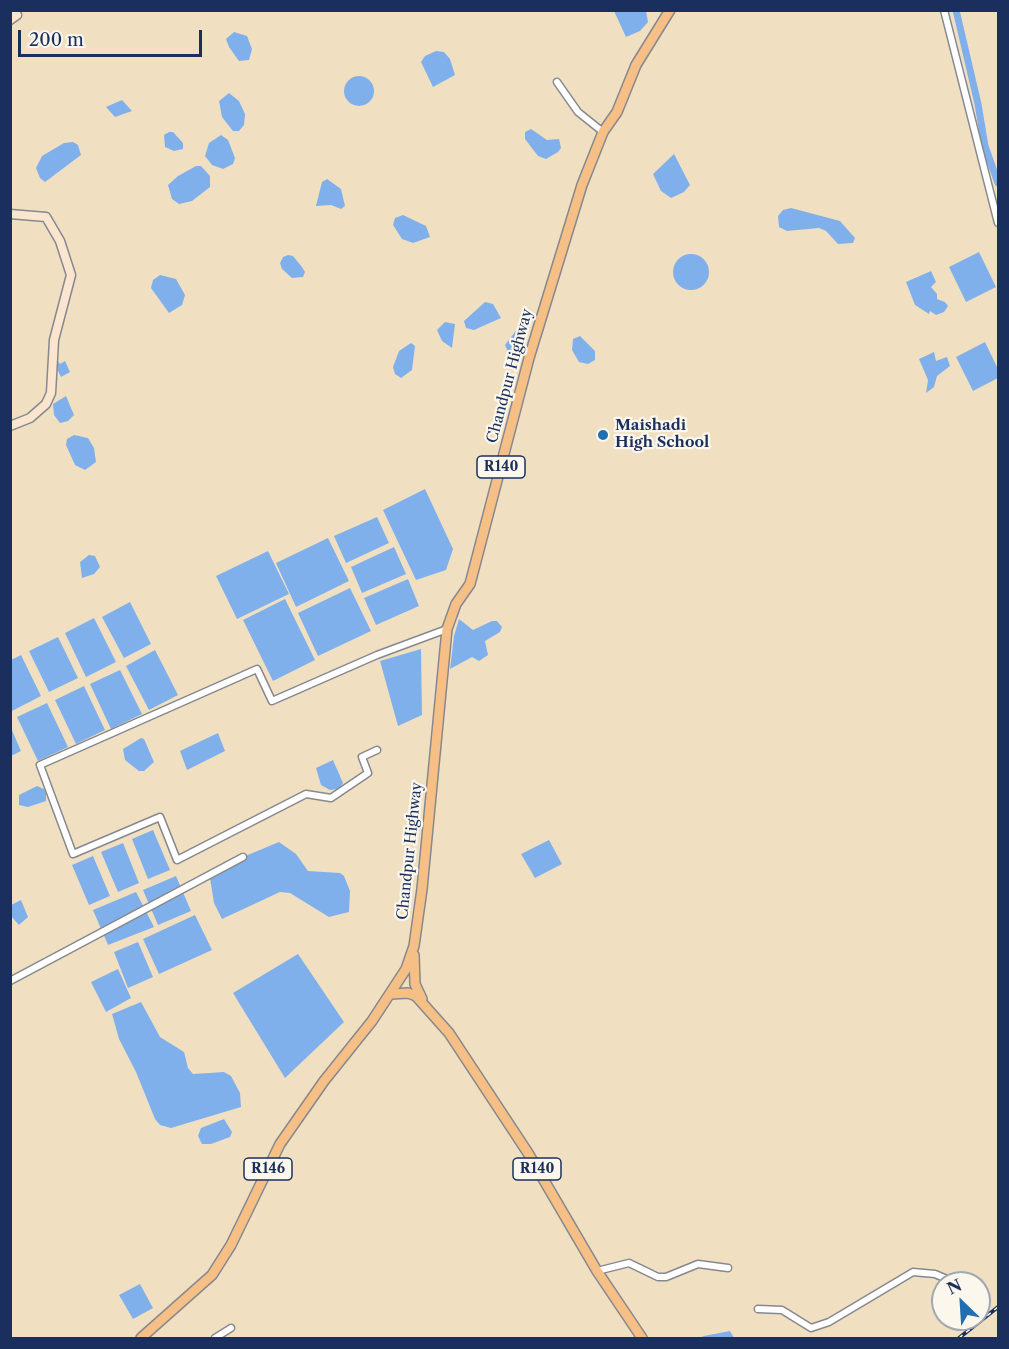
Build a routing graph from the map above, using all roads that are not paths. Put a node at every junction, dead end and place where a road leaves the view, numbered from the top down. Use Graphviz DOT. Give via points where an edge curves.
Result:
graph roads {
  1 [pos="14,10"];
  2 [pos="670,10"];
  3 [pos="944,10"];
  4 [pos="10,20"];
  5 [pos="556,82"];
  6 [pos="603,132"];
  7 [pos="10,214"];
  8 [pos="999,223"];
  9 [pos="10,426"];
  10 [pos="447,629"];
  11 [pos="377,750"];
  12 [pos="243,857"];
  13 [pos="414,946"];
  14 [pos="10,981"];
  15 [pos="391,994"];
  16 [pos="424,1005"];
  17 [pos="728,1268"];
  18 [pos="597,1271"];
  19 [pos="931,1274"];
  20 [pos="758,1309"];
  21 [pos="231,1328"];
  22 [pos="141,1338"];
  23 [pos="215,1338"];
  24 [pos="642,1338"];
  1 -- 4 [label="street" via="17,15"];
  2 -- 6 [label="main road, Chandpur Highway / R140" via="636,65 617,112"];
  3 -- 8 [label="street"];
  5 -- 6 [label="street" via="578,112"];
  6 -- 10 [label="main road, Chandpur Highway / R140" via="560,251 470,584 456,604"];
  7 -- 9 [label="street" via="46,217 60,241 71,275 54,340 51,393 46,404 30,418"];
  10 -- 11 [label="street" via="272,701 257,669 40,765 73,855 160,817 177,860 306,794 331,798 368,773 362,757"];
  10 -- 13 [label="main road, Chandpur Highway / R140"];
  12 -- 14 [label="street"];
  13 -- 15 [label="main road, R140"];
  13 -- 16 [label="main road, R140" via="415,984"];
  15 -- 16 [label="main road, R140" via="408,993"];
  15 -- 22 [label="main road, R146" via="280,1144 213,1275"];
  16 -- 18 [label="main road, R140" via="465,1056"];
  17 -- 18 [label="street" via="698,1264 666,1277 629,1263"];
  18 -- 24 [label="main road, R140"];
  19 -- 20 [label="street" via="913,1272 811,1329 790,1313"];
  21 -- 23 [label="street"];
}
